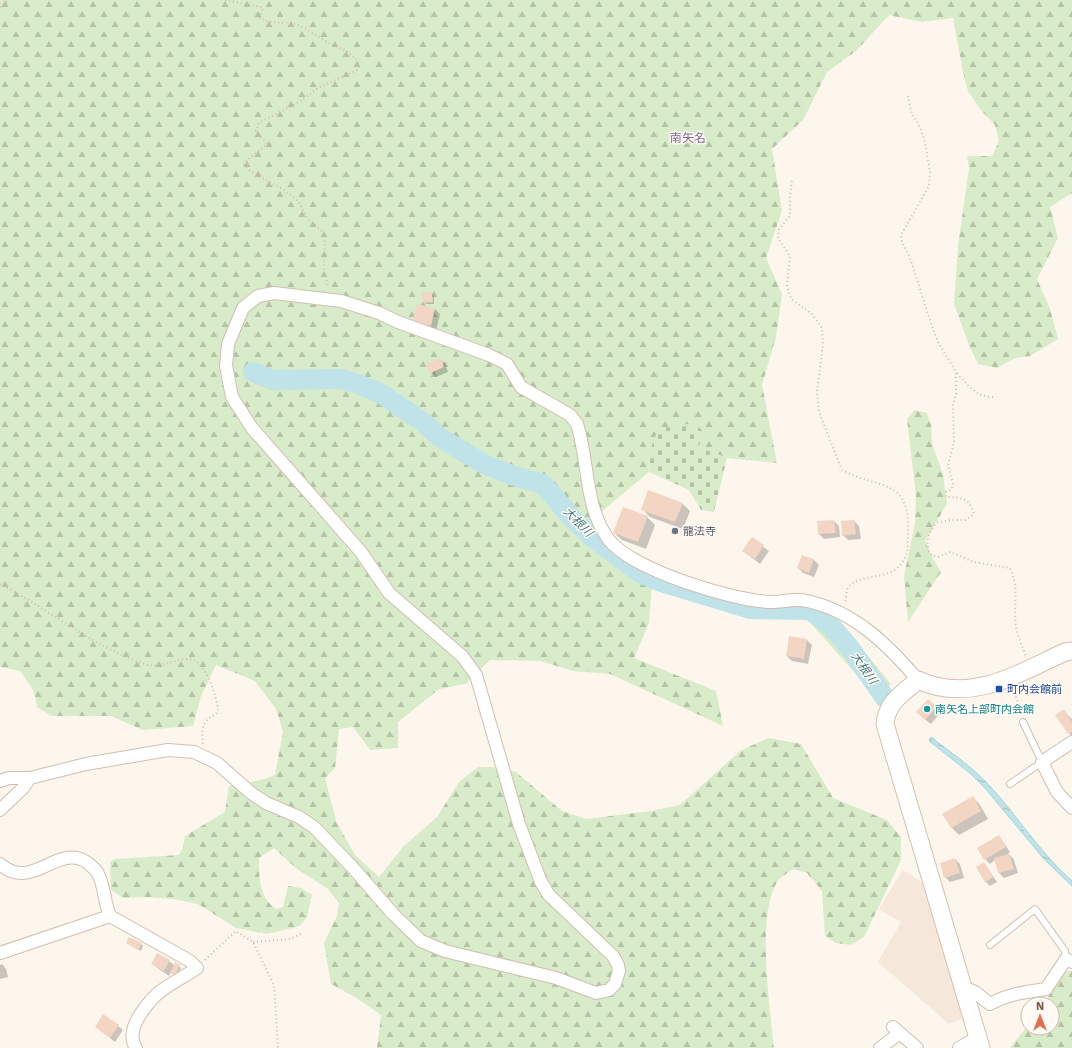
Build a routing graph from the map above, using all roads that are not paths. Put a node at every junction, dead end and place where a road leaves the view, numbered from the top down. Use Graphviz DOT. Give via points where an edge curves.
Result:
graph roads {
  1 [pos="1072,651"];
  2 [pos="918,680"];
  3 [pos="1023,720"];
  4 [pos="1072,742"];
  5 [pos="1042,762"];
  6 [pos="30,778"];
  7 [pos="0,781"];
  8 [pos="1010,784"];
  9 [pos="1072,808"];
  10 [pos="0,810"];
  11 [pos="0,864"];
  12 [pos="110,916"];
  13 [pos="990,946"];
  14 [pos="0,953"];
  15 [pos="1069,960"];
  16 [pos="963,987"];
  17 [pos="979,1042"];
  18 [pos="136,1048"];
  19 [pos="880,1048"];
  20 [pos="917,1048"];
  21 [pos="959,1048"];
  1 -- 2 [label="street" via="981,688 945,688"];
  2 -- 6 [label="street" via="875,635 842,614 806,601 771,602 719,593 652,570 630,556 610,540 597,518 577,424 570,415 521,387 507,364 380,313 341,301 274,293 258,296 243,308 228,344 226,366 232,397 252,428 361,552 389,593 462,656 476,675 518,824 541,882 549,894 613,956 619,971 616,984 609,990 596,993 556,978 445,951 421,941 314,827 299,817 266,803 217,763 205,757 185,750 168,750 86,764"];
  2 -- 16 [label="street" via="890,705 885,724"];
  3 -- 5 [label="lane"];
  4 -- 5 [label="street"];
  5 -- 8 [label="lane"];
  5 -- 9 [label="street" via="1057,792"];
  6 -- 7 [label="street" via="9,778"];
  6 -- 10 [label="street"];
  11 -- 12 [label="street" via="8,872 25,874 72,856 82,859 98,873"];
  12 -- 14 [label="street"];
  12 -- 18 [label="street" via="190,961 197,968 158,994 143,1010 133,1028 133,1044"];
  13 -- 15 [label="lane" via="1035,909"];
  15 -- 16 [label="street" via="1046,989 1016,993 990,1004 975,992"];
  16 -- 17 [label="street"];
  17 -- 21 [label="street"];
  19 -- 20 [label="street" via="897,1030"];
}
